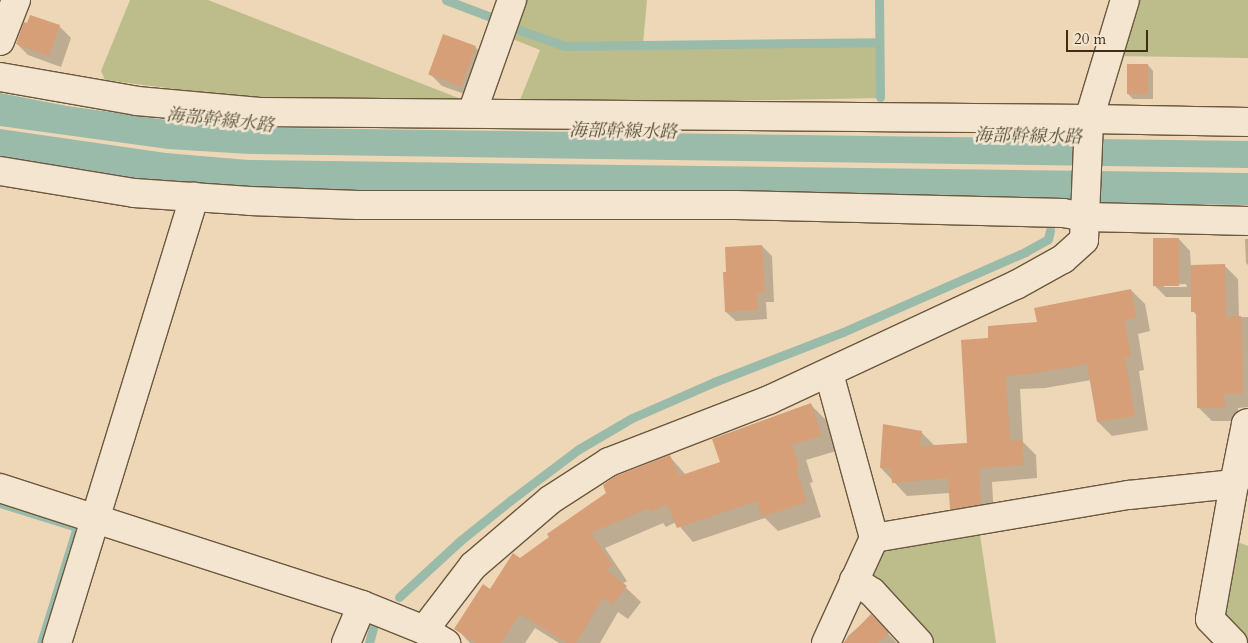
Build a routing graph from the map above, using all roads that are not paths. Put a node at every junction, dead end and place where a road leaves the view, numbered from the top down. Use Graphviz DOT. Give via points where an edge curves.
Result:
graph roads {
  1 [pos="16,0"];
  2 [pos="512,0"];
  3 [pos="1125,0"];
  4 [pos="0,41"];
  5 [pos="0,77"];
  6 [pos="472,113"];
  7 [pos="1248,122"];
  8 [pos="1089,125"];
  9 [pos="0,171"];
  10 [pos="194,197"];
  11 [pos="1085,217"];
  12 [pos="1248,220"];
  13 [pos="829,373"];
  14 [pos="1248,424"];
  15 [pos="1234,484"];
  16 [pos="0,488"];
  17 [pos="96,519"];
  18 [pos="874,538"];
  19 [pos="854,580"];
  20 [pos="362,605"];
  21 [pos="435,636"];
  22 [pos="57,643"];
  23 [pos="346,643"];
  24 [pos="826,643"];
  25 [pos="919,643"];
  26 [pos="1233,643"];
  1 -- 4 [label="street"];
  2 -- 6 [label="street"];
  3 -- 8 [label="street"];
  5 -- 6 [label="street" via="137,101 260,112"];
  6 -- 8 [label="street"];
  7 -- 8 [label="street"];
  8 -- 11 [label="street"];
  9 -- 10 [label="street" via="134,193"];
  10 -- 11 [label="street" via="358,205 746,206 1063,213"];
  10 -- 17 [label="street"];
  11 -- 12 [label="street"];
  11 -- 13 [label="street" via="1084,240 1063,259 1016,285"];
  13 -- 18 [label="street"];
  13 -- 21 [label="street" via="769,400 609,462 550,500 473,566"];
  14 -- 15 [label="street"];
  15 -- 18 [label="street" via="1129,495"];
  15 -- 26 [label="street" via="1210,619"];
  16 -- 17 [label="street"];
  17 -- 20 [label="street"];
  17 -- 22 [label="street"];
  18 -- 19 [label="street"];
  19 -- 24 [label="street"];
  19 -- 25 [label="street" via="872,592"];
  20 -- 21 [label="street"];
  20 -- 23 [label="street"];
}
